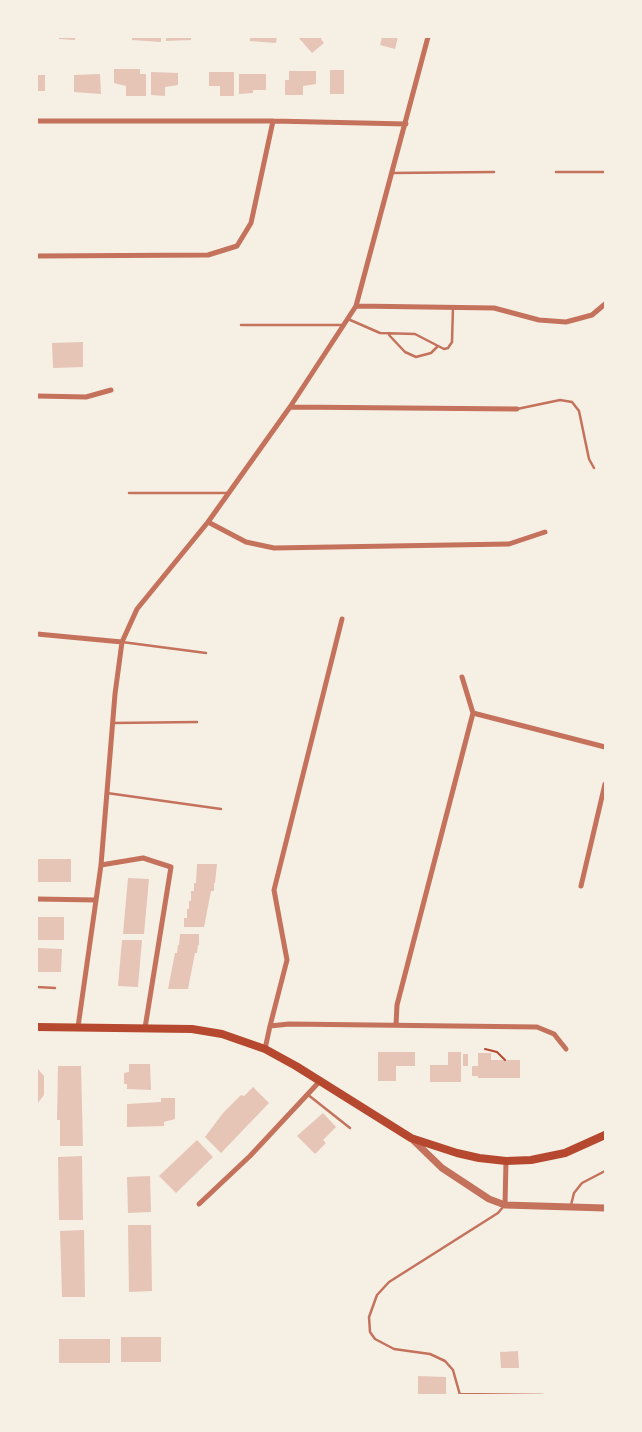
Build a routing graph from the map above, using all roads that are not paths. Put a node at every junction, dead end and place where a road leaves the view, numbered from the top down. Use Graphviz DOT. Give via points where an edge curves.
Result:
graph roads {
  1 [pos="428,37"];
  2 [pos="37,121"];
  3 [pos="273,121"];
  4 [pos="406,124"];
  5 [pos="494,172"];
  6 [pos="556,172"];
  7 [pos="605,172"];
  8 [pos="392,173"];
  9 [pos="37,256"];
  10 [pos="605,304"];
  11 [pos="356,306"];
  12 [pos="453,307"];
  13 [pos="348,319"];
  14 [pos="241,325"];
  15 [pos="343,326"];
  16 [pos="388,334"];
  17 [pos="437,347"];
  18 [pos="111,390"];
  19 [pos="37,396"];
  20 [pos="290,407"];
  21 [pos="517,409"];
  22 [pos="594,468"];
  23 [pos="129,493"];
  24 [pos="228,493"];
  25 [pos="208,522"];
  26 [pos="545,532"];
  27 [pos="342,619"];
  28 [pos="37,634"];
  29 [pos="122,642"];
  30 [pos="206,653"];
  31 [pos="463,677"];
  32 [pos="473,713"];
  33 [pos="197,722"];
  34 [pos="113,723"];
  35 [pos="605,747"];
  36 [pos="605,785"];
  37 [pos="107,793"];
  38 [pos="221,809"];
  39 [pos="101,865"];
  40 [pos="580,886"];
  41 [pos="37,898"];
  42 [pos="96,900"];
  43 [pos="37,988"];
  44 [pos="55,988"];
  45 [pos="396,1025"];
  46 [pos="37,1027"];
  47 [pos="78,1027"];
  48 [pos="270,1027"];
  49 [pos="145,1028"];
  50 [pos="265,1049"];
  51 [pos="566,1049"];
  52 [pos="320,1081"];
  53 [pos="307,1094"];
  54 [pos="350,1128"];
  55 [pos="605,1135"];
  56 [pos="411,1138"];
  57 [pos="506,1161"];
  58 [pos="605,1171"];
  59 [pos="199,1204"];
  60 [pos="505,1205"];
  61 [pos="570,1208"];
  62 [pos="605,1208"];
  63 [pos="460,1395"];
  64 [pos="517,1395"];
  65 [pos="544,1395"];
  1 -- 4 [label="street"];
  2 -- 3 [label="street"];
  3 -- 4 [label="street"];
  3 -- 9 [label="street" via="251,223 237,246 208,255"];
  4 -- 8 [label="street"];
  5 -- 8 [label="lane"];
  6 -- 7 [label="lane"];
  8 -- 11 [label="street"];
  10 -- 12 [label="street" via="592,315 566,322 494,308"];
  11 -- 12 [label="street"];
  11 -- 13 [label="street"];
  12 -- 17 [label="lane" via="452,342 448,348"];
  13 -- 15 [label="street"];
  13 -- 16 [label="lane"];
  14 -- 15 [label="lane"];
  15 -- 20 [label="street"];
  16 -- 17 [label="lane" via="415,334"];
  16 -- 17 [label="lane" via="410,355 422,356"];
  18 -- 19 [label="street" via="86,397"];
  20 -- 21 [label="street"];
  20 -- 24 [label="street"];
  21 -- 22 [label="lane" via="572,402 579,411"];
  23 -- 24 [label="lane"];
  24 -- 25 [label="street"];
  25 -- 26 [label="street" via="246,542 274,548 509,544"];
  25 -- 29 [label="street" via="137,609"];
  27 -- 48 [label="street" via="274,890 287,960"];
  28 -- 29 [label="street"];
  29 -- 30 [label="lane"];
  29 -- 34 [label="street"];
  31 -- 32 [label="street"];
  32 -- 35 [label="street"];
  32 -- 45 [label="street" via="397,1005"];
  33 -- 34 [label="lane"];
  34 -- 37 [label="street"];
  36 -- 40 [label="street"];
  37 -- 38 [label="lane"];
  37 -- 39 [label="street"];
  39 -- 42 [label="street"];
  39 -- 49 [label="street" via="143,858 171,867"];
  41 -- 42 [label="street"];
  42 -- 47 [label="street"];
  43 -- 44 [label="lane"];
  45 -- 48 [label="street"];
  45 -- 51 [label="street" via="537,1027 554,1034"];
  46 -- 47 [label="main road"];
  47 -- 49 [label="main road"];
  48 -- 50 [label="street"];
  49 -- 50 [label="main road" via="222,1034"];
  50 -- 52 [label="main road"];
  52 -- 53 [label="street"];
  52 -- 56 [label="main road"];
  53 -- 54 [label="lane"];
  53 -- 59 [label="street"];
  55 -- 57 [label="main road" via="565,1153"];
  56 -- 57 [label="main road" via="457,1153"];
  56 -- 60 [label="street" via="442,1168"];
  57 -- 60 [label="street"];
  58 -- 61 [label="lane" via="582,1183"];
  60 -- 61 [label="street"];
  60 -- 63 [label="lane" via="389,1282 377,1295 369,1317 375,1339 394,1349 445,1361 453,1370"];
  61 -- 62 [label="street"];
  63 -- 64 [label="lane"];
  64 -- 65 [label="lane"];
}
